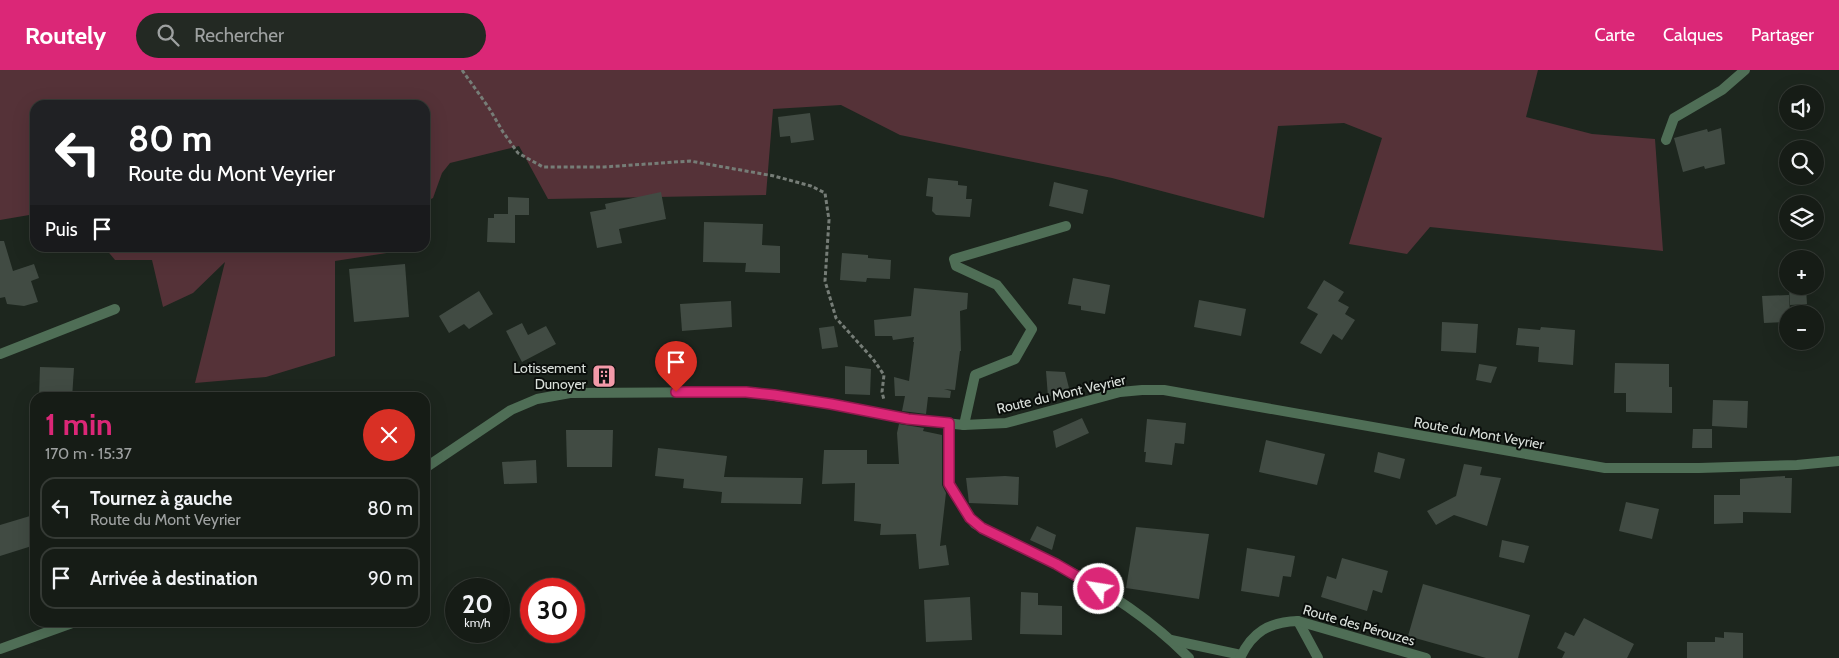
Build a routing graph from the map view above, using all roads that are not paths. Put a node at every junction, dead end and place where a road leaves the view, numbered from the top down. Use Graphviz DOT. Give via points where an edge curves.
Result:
graph roads {
  1 [pos="1745,70"];
  2 [pos="1666,140"];
  3 [pos="1066,226"];
  4 [pos="115,309"];
  5 [pos="0,354"];
  6 [pos="949,423"];
  7 [pos="964,425"];
  8 [pos="1839,461"];
  9 [pos="430,465"];
  10 [pos="1298,620"];
  11 [pos="61,627"];
  12 [pos="1170,639"];
  13 [pos="0,649"];
  14 [pos="1240,657"];
  15 [pos="1189,658"];
  16 [pos="1318,658"];
  17 [pos="1426,658"];
  1 -- 2 [label="street" via="1722,90 1674,118"];
  3 -- 7 [label="street" via="954,259 956,266 997,285 1032,329 1015,359 975,375"];
  4 -- 5 [label="street"];
  6 -- 7 [label="street, Route du Mont Veyrier"];
  6 -- 9 [label="street, Route du Mont Veyrier" via="746,392 570,393 537,399 511,410"];
  6 -- 12 [label="street" via="949,484 976,524 1088,582"];
  7 -- 8 [label="street, Route du Mont Veyrier" via="1006,422 1120,392 1164,390 1605,468 1698,468"];
  10 -- 14 [label="street, Route des Pérouzes" via="1269,626 1254,636"];
  10 -- 16 [label="street"];
  10 -- 17 [label="street, Route des Pérouzes"];
  11 -- 13 [label="street"];
  12 -- 14 [label="street"];
  12 -- 15 [label="street"];
}
